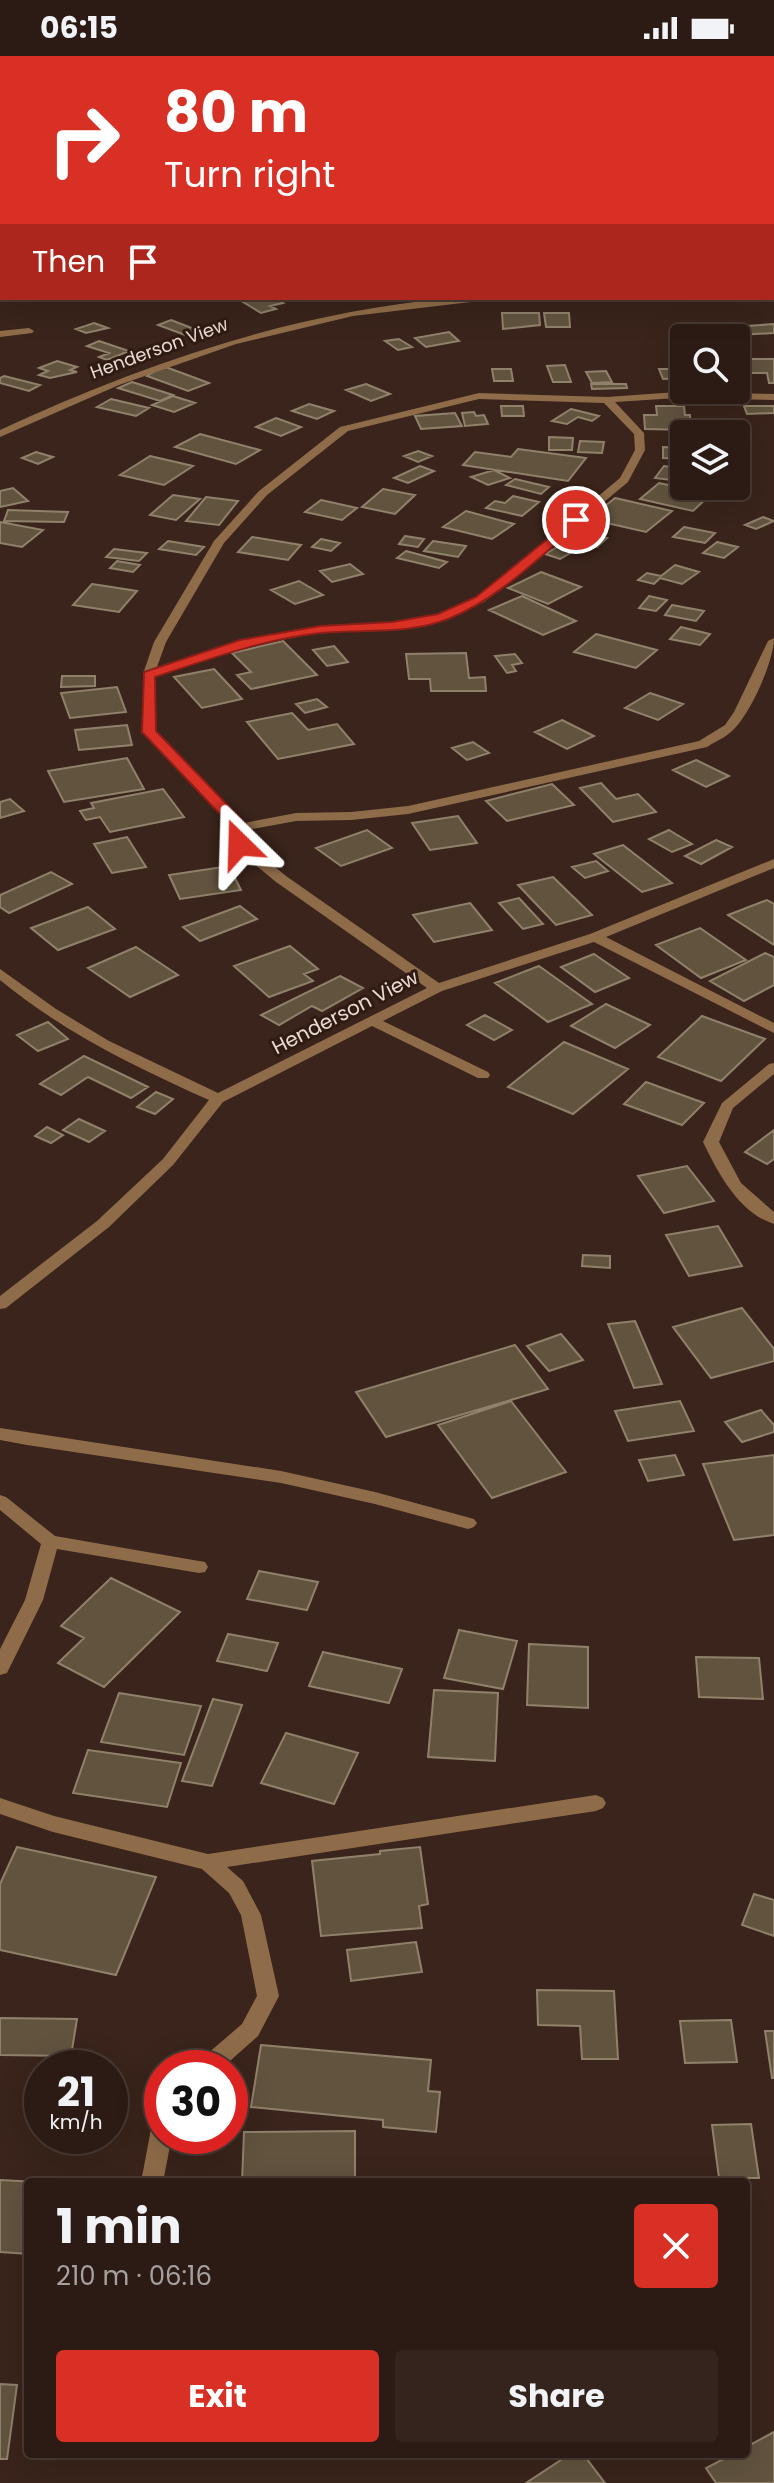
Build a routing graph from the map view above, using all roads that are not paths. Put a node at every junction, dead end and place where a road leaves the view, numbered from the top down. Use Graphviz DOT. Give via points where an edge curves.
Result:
graph roads {
  1 [pos="462,300"];
  2 [pos="29,331"];
  3 [pos="0,334"];
  4 [pos="774,397"];
  5 [pos="607,400"];
  6 [pos="0,434"];
  7 [pos="774,641"];
  8 [pos="149,674"];
  9 [pos="241,827"];
  10 [pos="774,863"];
  11 [pos="595,937"];
  12 [pos="0,973"];
  13 [pos="437,988"];
  14 [pos="372,1021"];
  15 [pos="774,1029"];
  16 [pos="774,1067"];
  17 [pos="483,1075"];
  18 [pos="218,1099"];
  19 [pos="774,1219"];
  20 [pos="0,1304"];
  21 [pos="0,1434"];
  22 [pos="0,1501"];
  23 [pos="468,1523"];
  24 [pos="50,1542"];
  25 [pos="199,1567"];
  26 [pos="0,1668"];
  27 [pos="596,1803"];
  28 [pos="0,1806"];
  29 [pos="208,1862"];
  30 [pos="227,2050"];
  31 [pos="157,2154"];
  32 [pos="153,2178"];
  1 -- 6 [label="street, Henderson View" via="359,312 259,332 118,380"];
  2 -- 3 [label="street"];
  4 -- 5 [label="street"];
  5 -- 8 [label="street" via="479,396 344,429 263,493 219,541 160,642"];
  5 -- 8 [label="street" via="639,433 640,450 624,480 480,600 441,617 392,626 320,630 240,644"];
  7 -- 9 [label="street" via="729,728 703,744 408,810 296,817"];
  8 -- 9 [label="street" via="149,732"];
  9 -- 13 [label="street" via="239,844 270,870"];
  10 -- 11 [label="street, Henderson View"];
  11 -- 13 [label="street, Henderson View"];
  11 -- 15 [label="street"];
  12 -- 18 [label="street" via="38,1006 119,1054"];
  13 -- 14 [label="street, Henderson View"];
  14 -- 17 [label="street"];
  14 -- 18 [label="street, Henderson View"];
  16 -- 19 [label="street" via="727,1106 711,1142 743,1198"];
  18 -- 20 [label="street, Henderson View" via="168,1162 103,1224"];
  21 -- 23 [label="street" via="298,1479"];
  22 -- 24 [label="street"];
  24 -- 25 [label="street"];
  24 -- 26 [label="street" via="34,1600"];
  27 -- 29 [label="street"];
  28 -- 29 [label="street"];
  29 -- 30 [label="street" via="236,1887 251,1915 268,1996 250,2030"];
  31 -- 32 [label="street"];
}
